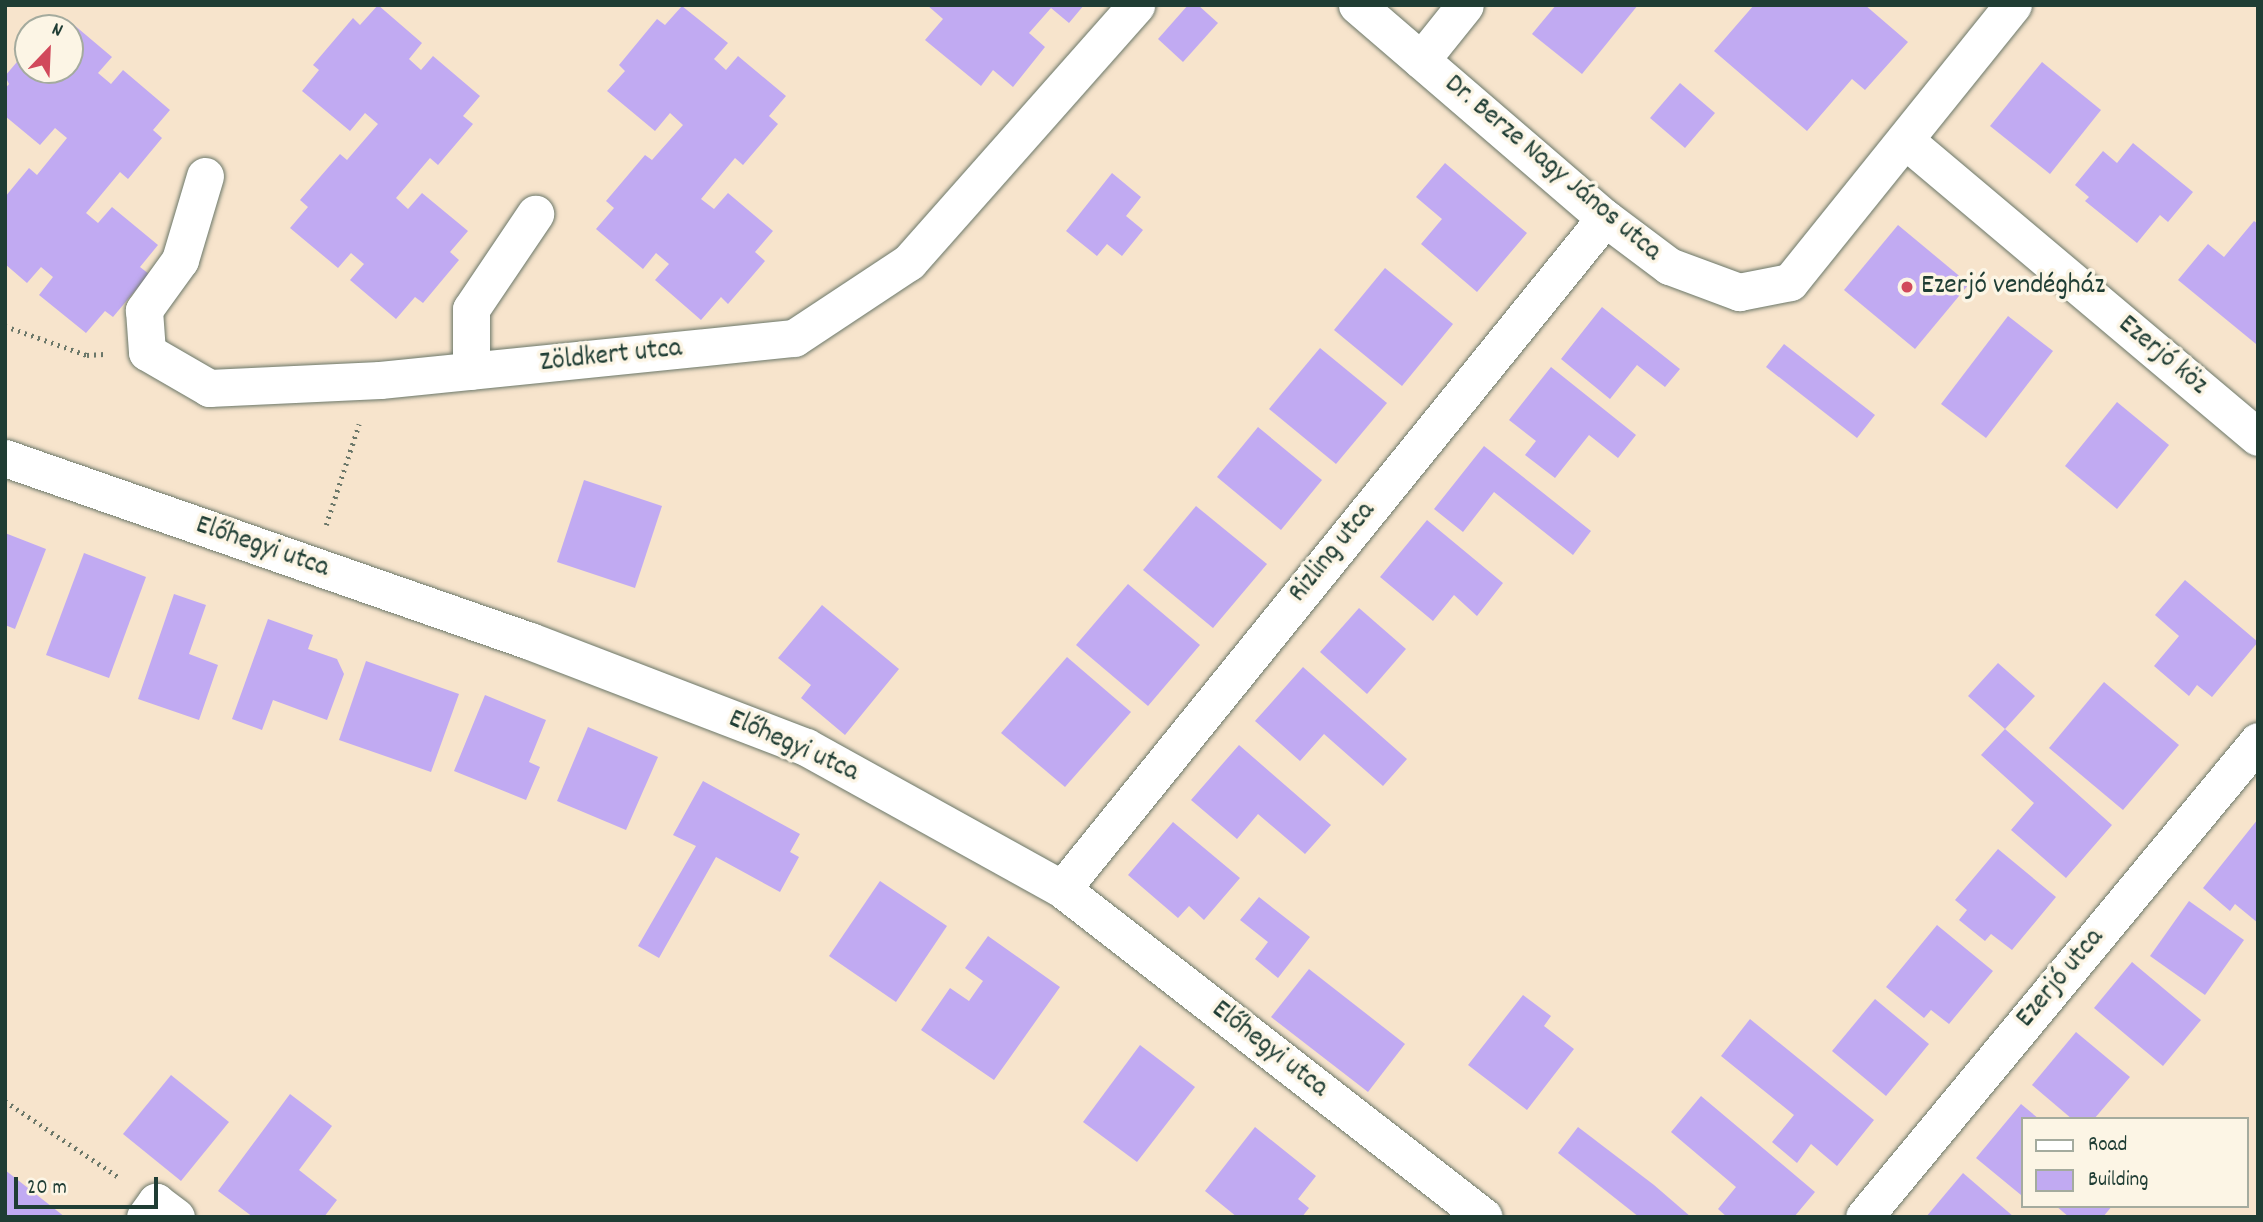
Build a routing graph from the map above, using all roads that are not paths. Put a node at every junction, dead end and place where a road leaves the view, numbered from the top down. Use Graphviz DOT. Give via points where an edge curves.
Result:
graph roads {
  1 [pos="1136,5"];
  2 [pos="1357,5"];
  3 [pos="1465,5"];
  4 [pos="2013,5"];
  5 [pos="1421,60"];
  6 [pos="1905,140"];
  7 [pos="205,176"];
  8 [pos="535,214"];
  9 [pos="1605,218"];
  10 [pos="471,371"];
  11 [pos="2258,437"];
  12 [pos="5,458"];
  13 [pos="2258,741"];
  14 [pos="1062,889"];
  15 [pos="1484,1217"];
  16 [pos="1864,1217"];
  1 -- 10 [label="street, Zöldkert utca" via="909,262 794,338"];
  2 -- 5 [label="street, Dr. Berze Nagy János utca"];
  3 -- 5 [label="street"];
  4 -- 6 [label="street, Dr. Berze Nagy János utca"];
  5 -- 9 [label="street, Dr. Berze Nagy János utca"];
  6 -- 9 [label="street, Dr. Berze Nagy János utca" via="1790,282 1739,292 1669,266"];
  6 -- 11 [label="street, Ezerjó köz"];
  7 -- 10 [label="street, Zöldkert utca" via="180,260 144,310 147,352 209,387"];
  8 -- 10 [label="street" via="471,309"];
  9 -- 14 [label="street, Rizling utca"];
  12 -- 14 [label="street, Előhegyi utca" via="530,641 806,747"];
  13 -- 16 [label="street, Ezerjó utca"];
  14 -- 15 [label="street, Előhegyi utca"];
}
